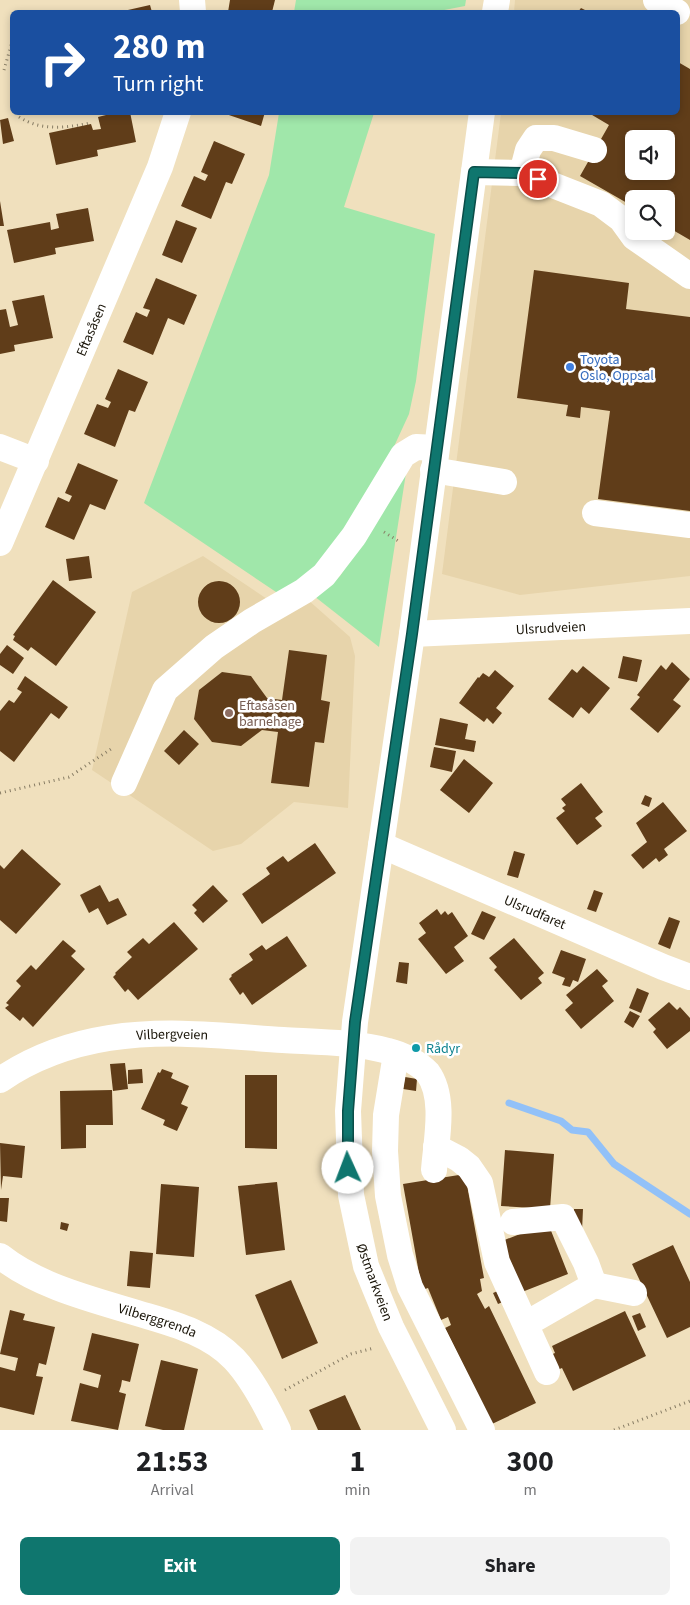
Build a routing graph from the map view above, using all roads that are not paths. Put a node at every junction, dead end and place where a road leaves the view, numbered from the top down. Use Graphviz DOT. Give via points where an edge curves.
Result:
graph roads {
  1 [pos="177,115"];
  2 [pos="482,115"];
  3 [pos="594,150"];
  4 [pos="474,172"];
  5 [pos="522,173"];
  6 [pos="690,276"];
  7 [pos="0,447"];
  8 [pos="434,459"];
  9 [pos="36,461"];
  10 [pos="504,482"];
  11 [pos="595,513"];
  12 [pos="690,525"];
  13 [pos="0,543"];
  14 [pos="690,621"];
  15 [pos="412,634"];
  16 [pos="124,783"];
  17 [pos="381,845"];
  18 [pos="690,977"];
  19 [pos="352,1045"];
  20 [pos="396,1054"];
  21 [pos="1,1076"];
  22 [pos="514,1222"];
  23 [pos="0,1256"];
  24 [pos="594,1285"];
  25 [pos="634,1293"];
  26 [pos="526,1324"];
  27 [pos="547,1372"];
  28 [pos="278,1430"];
  29 [pos="442,1430"];
  30 [pos="482,1430"];
  1 -- 9 [label="street, Eftasåsen" via="160,168"];
  2 -- 4 [label="street, Østmarkveien"];
  3 -- 5 [label="street" via="554,138 536,138 528,150"];
  4 -- 5 [label="street"];
  4 -- 8 [label="street, Østmarkveien"];
  5 -- 6 [label="street" via="601,204 622,218 634,237"];
  7 -- 9 [label="street"];
  8 -- 10 [label="street"];
  8 -- 15 [label="street, Østmarkveien"];
  8 -- 16 [label="street" via="416,447 403,455 354,536 324,575 214,647 165,690"];
  9 -- 13 [label="street, Eftasåsen"];
  11 -- 12 [label="street"];
  14 -- 15 [label="street, Ulsrudveien"];
  15 -- 17 [label="street, Østmarkveien"];
  17 -- 18 [label="street, Ulsrudfaret"];
  17 -- 19 [label="street, Østmarkveien"];
  19 -- 20 [label="street, Vilbergveien"];
  19 -- 21 [label="street, Vilbergveien" via="207,1033 146,1033 65,1048"];
  19 -- 29 [label="street, Østmarkveien" via="347,1140 351,1195 366,1266"];
  20 -- 26 [label="street, Vilbergveien" via="426,1071 433,1082 438,1102 434,1158 459,1159 480,1183 497,1262"];
  20 -- 30 [label="street" via="386,1115 385,1150 388,1196 400,1255 410,1287"];
  22 -- 24 [label="street" via="563,1217"];
  23 -- 28 [label="street, Vilberggrenda" via="65,1291 193,1332 234,1360"];
  24 -- 25 [label="street"];
  24 -- 26 [label="street"];
  26 -- 27 [label="street"];
}
